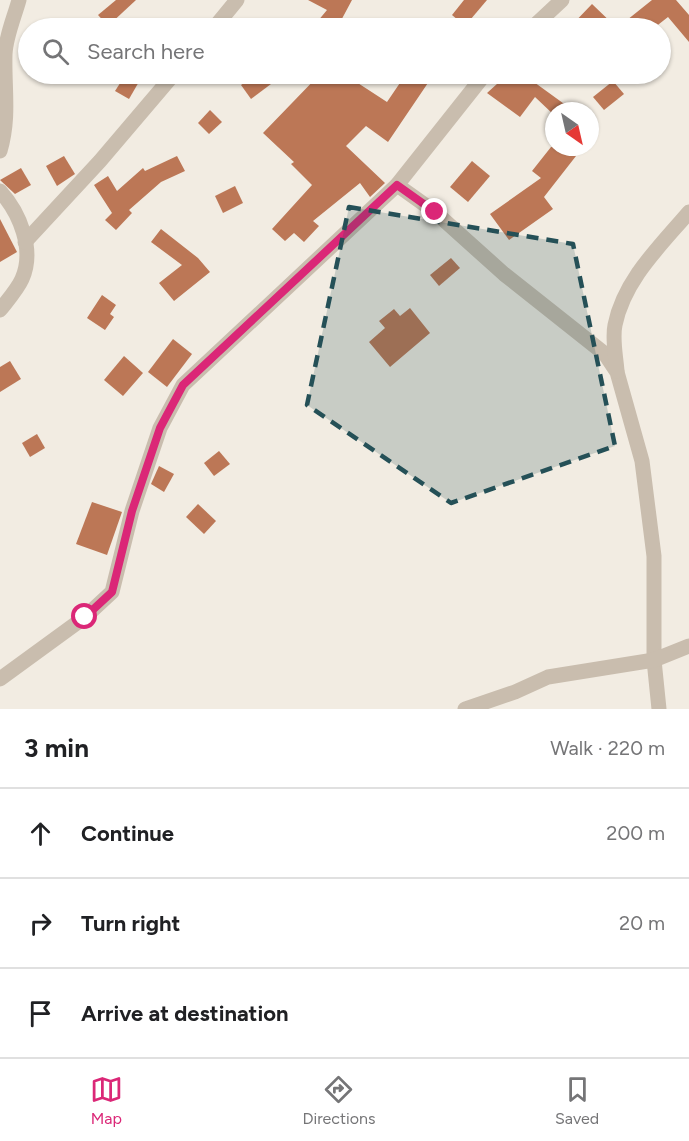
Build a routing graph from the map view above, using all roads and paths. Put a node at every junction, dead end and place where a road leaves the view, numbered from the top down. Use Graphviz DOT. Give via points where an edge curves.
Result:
graph roads {
  1 [pos="19,0"];
  2 [pos="237,0"];
  3 [pos="562,0"];
  4 [pos="222,18"];
  5 [pos="543,18"];
  6 [pos="165,84"];
  7 [pos="477,84"];
  8 [pos="0,152"];
  9 [pos="397,185"];
  10 [pos="0,191"];
  11 [pos="689,212"];
  12 [pos="26,242"];
  13 [pos="0,310"];
  14 [pos="617,372"];
  15 [pos="689,646"];
  16 [pos="654,660"];
  17 [pos="0,679"];
  18 [pos="465,709"];
  19 [pos="658,709"];
  1 -- 8 [label="street" via="5,54 8,109"];
  2 -- 4 [label="street"];
  3 -- 5 [label="street"];
  6 -- 12 [label="street"];
  7 -- 9 [label="street"];
  9 -- 14 [label="street" via="435,212 504,274 605,354"];
  9 -- 17 [label="street" via="183,385 156,438 132,511 112,592 85,617"];
  10 -- 12 [label="street" via="15,212"];
  11 -- 14 [label="street" via="640,270 623,297 615,327"];
  12 -- 13 [label="street" via="28,263 21,281"];
  14 -- 16 [label="street" via="645,482 654,556"];
  15 -- 16 [label="street"];
  16 -- 18 [label="street" via="548,677"];
  16 -- 19 [label="street"];
}
